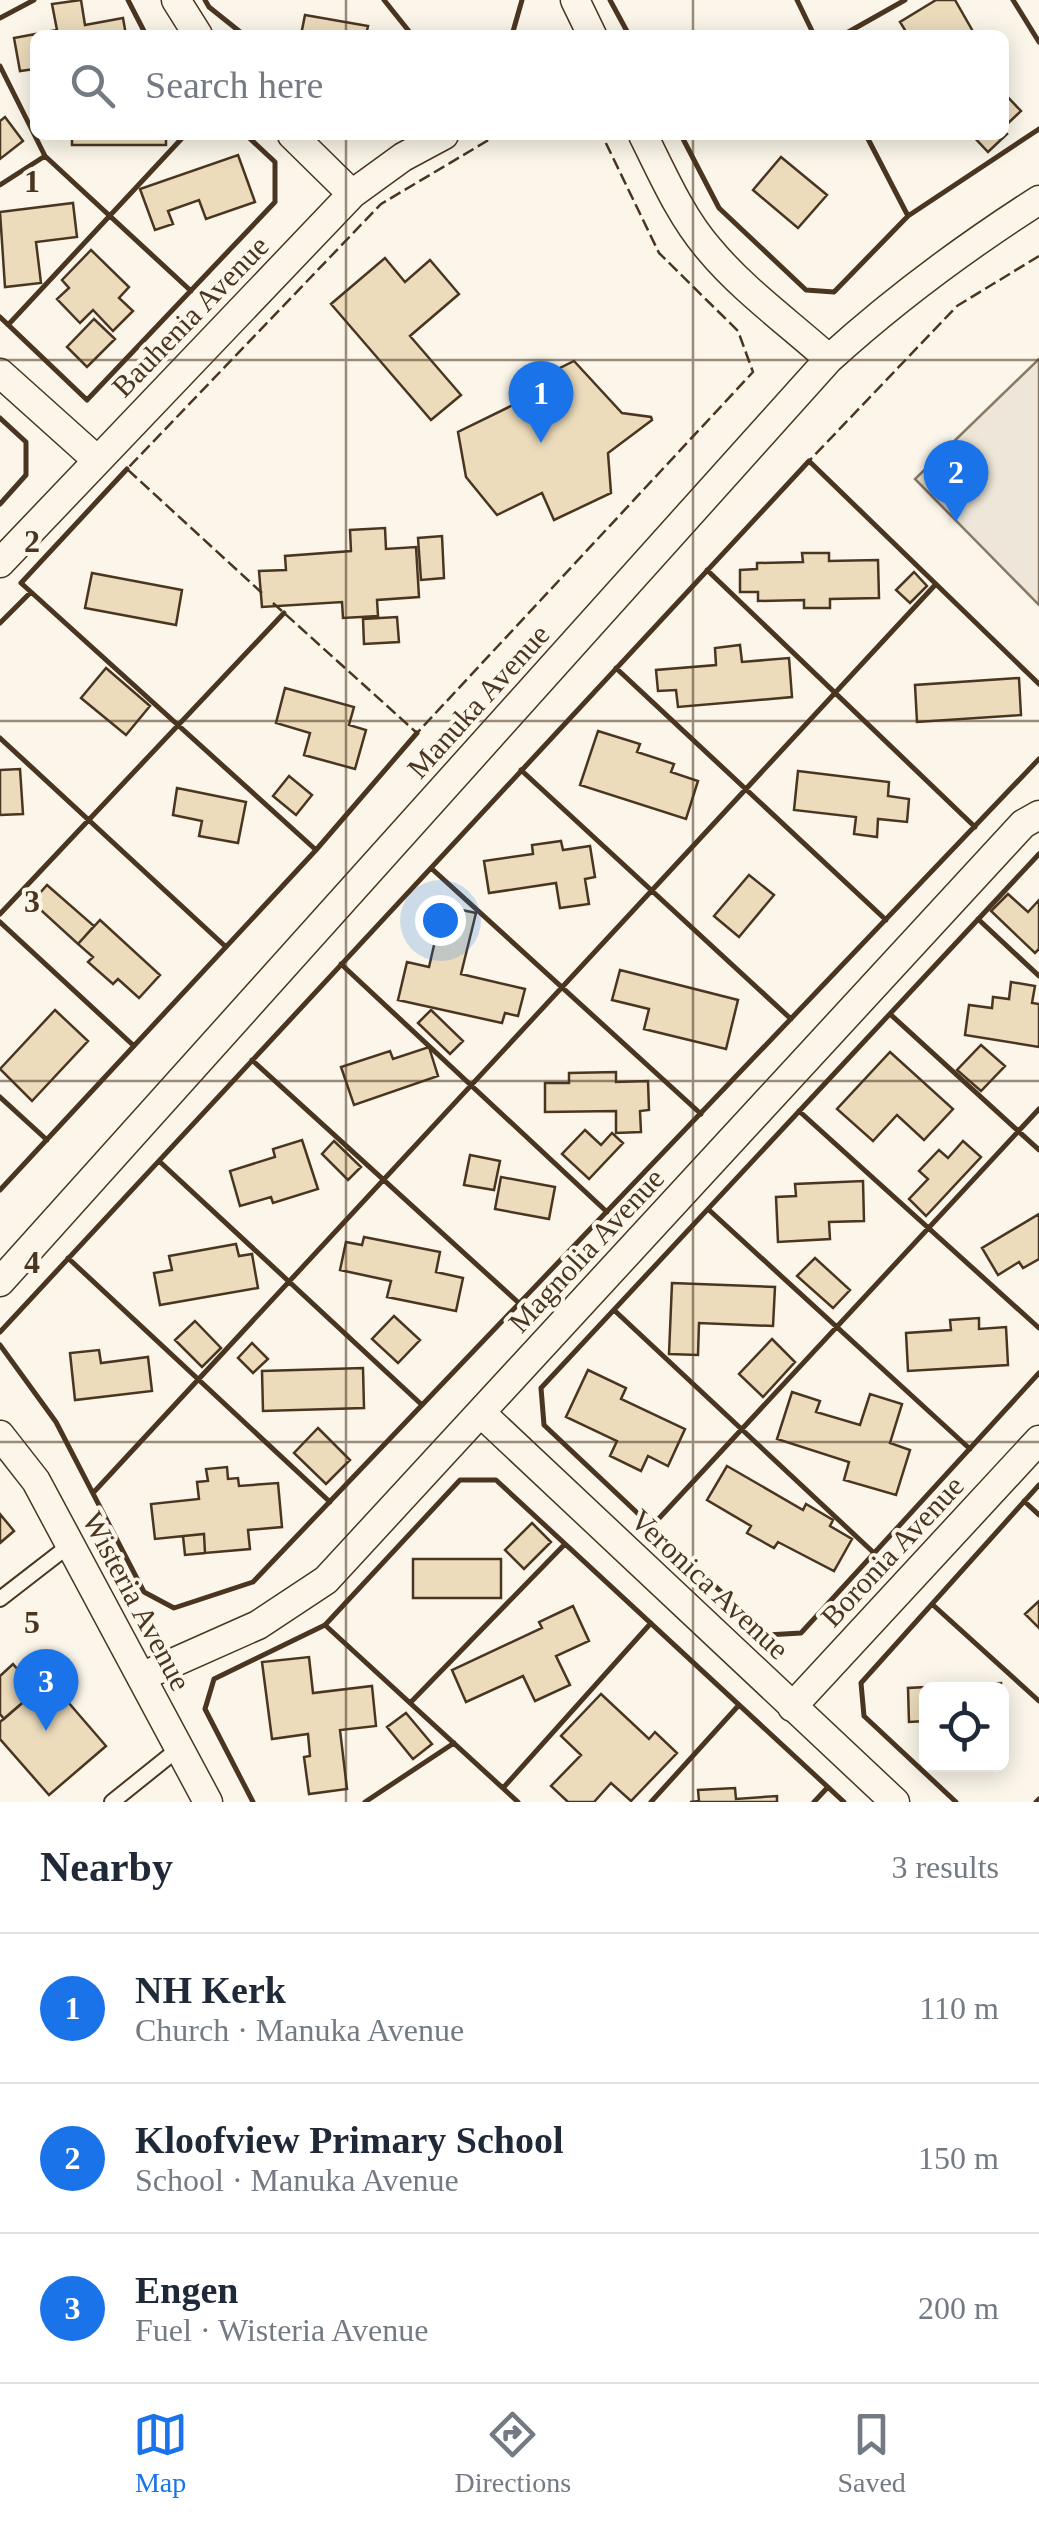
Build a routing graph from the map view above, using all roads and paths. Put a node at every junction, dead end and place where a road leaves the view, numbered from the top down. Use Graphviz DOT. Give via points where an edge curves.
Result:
graph roads {
  1 [pos="176,0"];
  2 [pos="574,0"];
  3 [pos="195,30"];
  4 [pos="589,30"];
  5 [pos="297,140"];
  6 [pos="434,140"];
  7 [pos="645,140"];
  8 [pos="352,194"];
  9 [pos="1039,200"];
  10 [pos="829,359"];
  11 [pos="0,372"];
  12 [pos="97,460"];
  13 [pos="0,563"];
  14 [pos="1039,815"];
  15 [pos="0,1282"];
  16 [pos="481,1413"];
  17 [pos="0,1435"];
  18 [pos="1039,1440"];
  19 [pos="70,1544"];
  20 [pos="0,1599"];
  21 [pos="141,1677"];
  22 [pos="792,1707"];
  23 [pos="178,1749"];
  24 [pos="112,1802"];
  25 [pos="208,1802"];
  26 [pos="895,1802"];
  1 -- 3 [label="street"];
  2 -- 4 [label="street"];
  5 -- 8 [label="street"];
  6 -- 8 [label="street, Bauhenia Avenue"];
  7 -- 10 [label="street" via="706,247"];
  8 -- 12 [label="street, Bauhenia Avenue"];
  9 -- 10 [label="street, Manuka Avenue" via="958,252"];
  10 -- 15 [label="street, Manuka Avenue"];
  11 -- 12 [label="street"];
  12 -- 13 [label="street, Bauhenia Avenue"];
  14 -- 16 [label="street, Magnolia Avenue" via="1023,824"];
  16 -- 21 [label="street, Magnolia Avenue" via="326,1580 258,1625"];
  16 -- 22 [label="street, Veronica Avenue"];
  17 -- 19 [label="street, Wisteria Avenue" via="36,1480"];
  18 -- 22 [label="street, Boronia Avenue"];
  19 -- 20 [label="lane"];
  19 -- 21 [label="street, Wisteria Avenue"];
  21 -- 23 [label="street, Wisteria Avenue"];
  22 -- 26 [label="street, Veronica Avenue"];
  23 -- 24 [label="lane"];
  23 -- 25 [label="street, Wisteria Avenue"];
}
